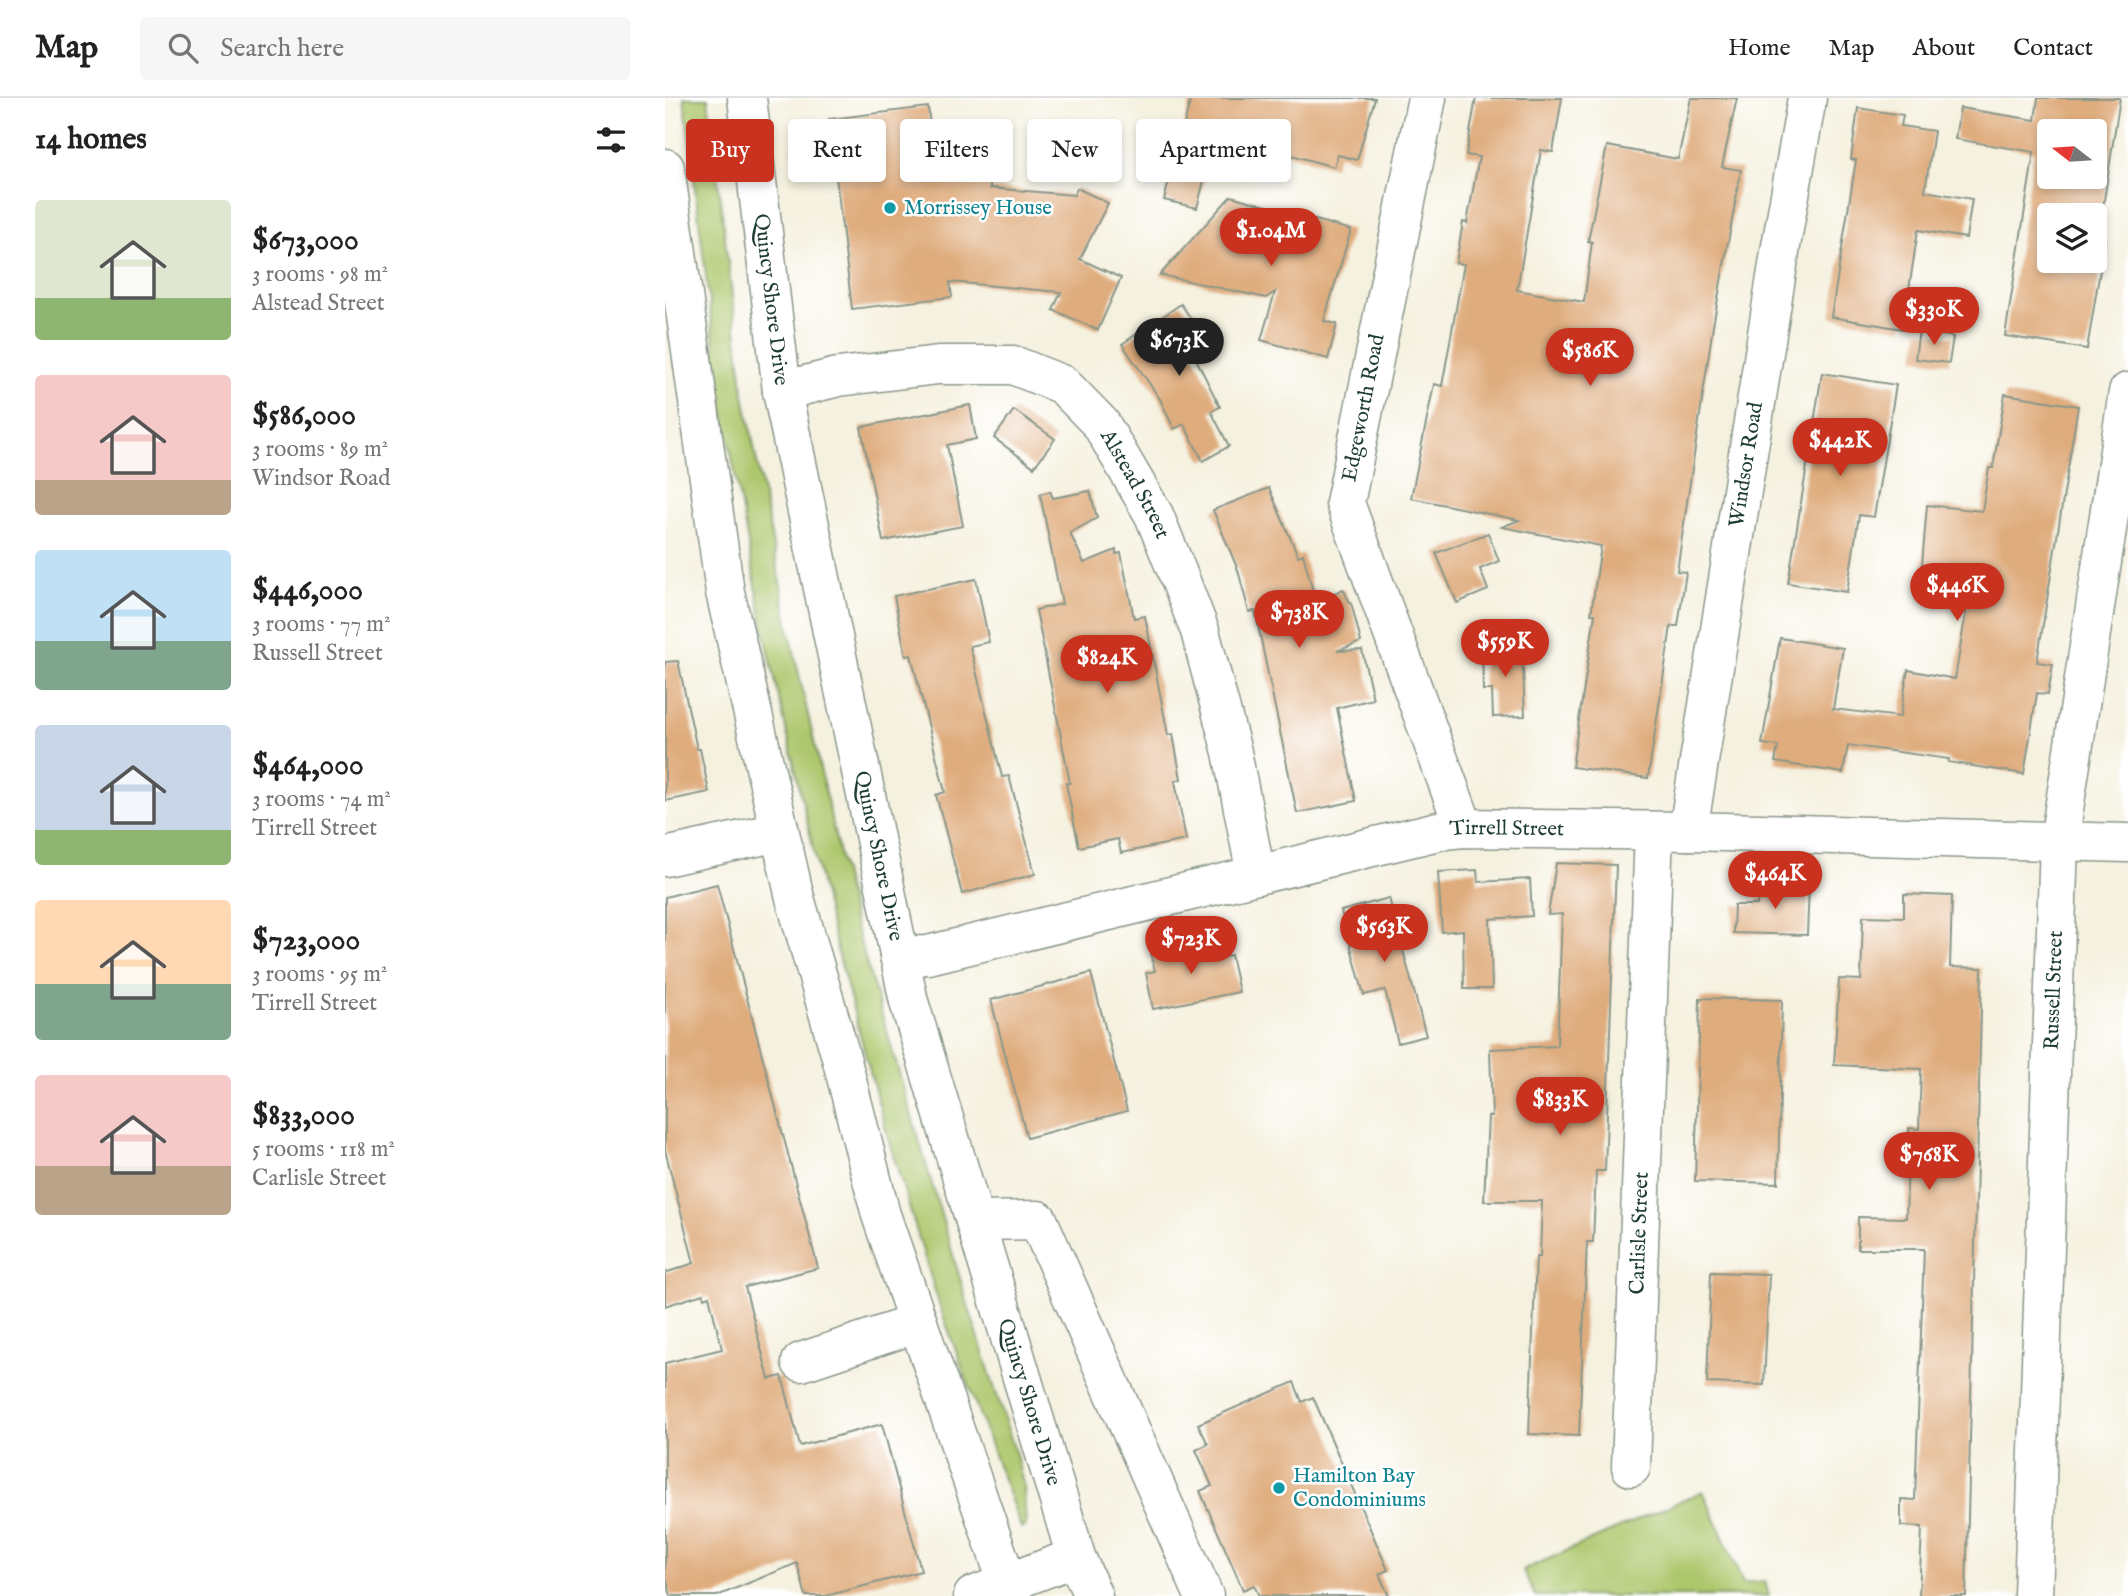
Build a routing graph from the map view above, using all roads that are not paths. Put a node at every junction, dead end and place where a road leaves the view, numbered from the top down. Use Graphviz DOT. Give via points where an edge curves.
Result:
graph roads {
  1 [pos="747,98"];
  2 [pos="1427,98"];
  3 [pos="1807,98"];
  4 [pos="665,168"];
  5 [pos="782,391"];
  6 [pos="2128,392"];
  7 [pos="1464,828"];
  8 [pos="1671,831"];
  9 [pos="779,832"];
  10 [pos="2059,842"];
  11 [pos="2128,843"];
  12 [pos="665,857"];
  13 [pos="1256,875"];
  14 [pos="899,957"];
  15 [pos="975,1221"];
  16 [pos="918,1323"];
  17 [pos="801,1362"];
  18 [pos="1631,1467"];
  19 [pos="1076,1557"];
  20 [pos="997,1592"];
  21 [pos="1093,1596"];
  22 [pos="1204,1596"];
  23 [pos="2033,1596"];
  1 -- 5 [label="street, Quincy Shore Drive"];
  2 -- 7 [label="street, Edgeworth Road" via="1345,503"];
  3 -- 8 [label="street, Windsor Road"];
  4 -- 9 [label="street" via="725,592"];
  5 -- 13 [label="street, Alstead Street" via="838,377 938,365 1013,365 1063,385 1101,424 1154,515 1200,631 1232,752"];
  5 -- 14 [label="street, Quincy Shore Drive"];
  6 -- 10 [label="street, Russell Street"];
  7 -- 8 [label="street, Tirrell Street"];
  7 -- 13 [label="street, Tirrell Street"];
  8 -- 10 [label="street, Tirrell Street"];
  8 -- 18 [label="street, Carlisle Street"];
  9 -- 12 [label="street"];
  9 -- 16 [label="street" via="881,1215"];
  10 -- 11 [label="street, Tirrell Street"];
  10 -- 23 [label="street, Russell Street"];
  13 -- 14 [label="street, Tirrell Street" via="928,955"];
  14 -- 15 [label="street, Quincy Shore Drive"];
  15 -- 19 [label="street, Quincy Shore Drive"];
  15 -- 22 [label="street" via="1038,1220"];
  16 -- 17 [label="street"];
  16 -- 20 [label="street"];
  19 -- 20 [label="street"];
  19 -- 21 [label="street, Quincy Shore Drive"];
}
